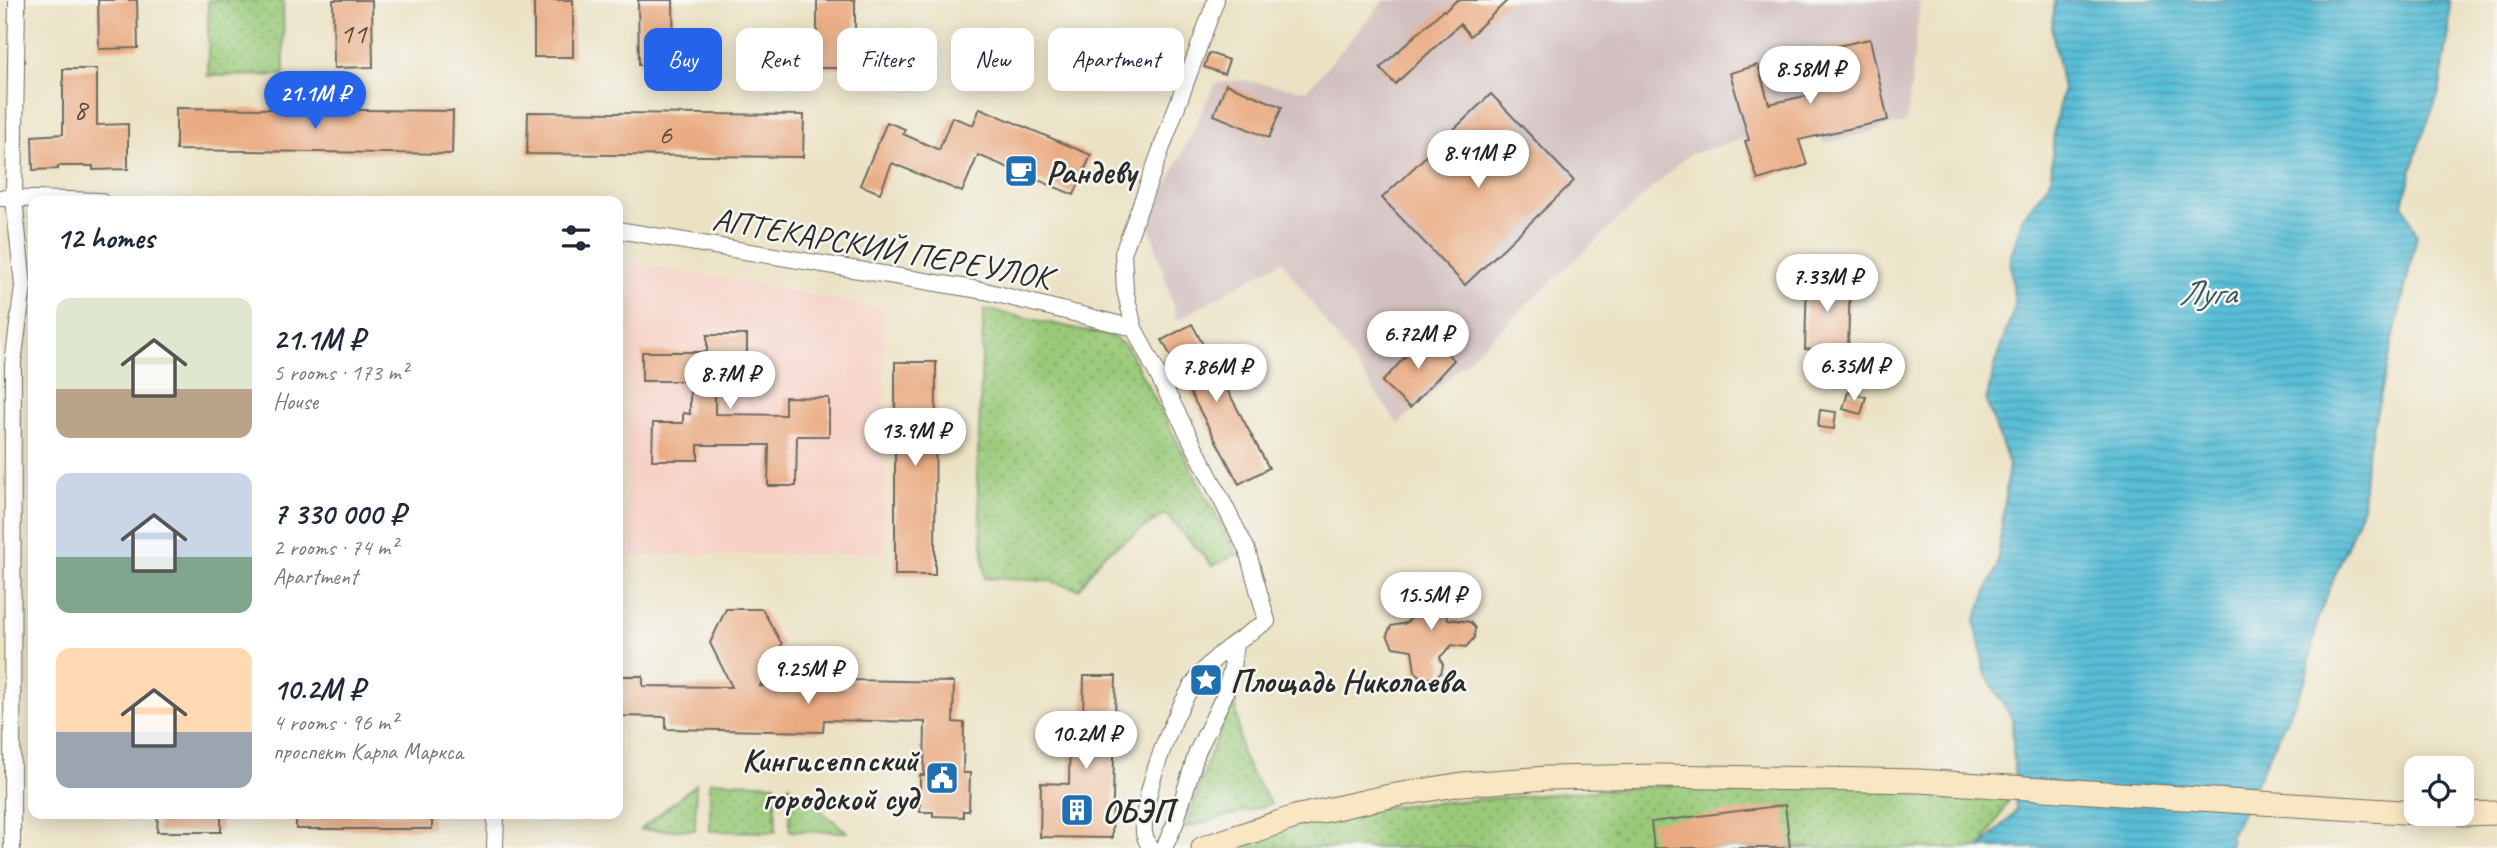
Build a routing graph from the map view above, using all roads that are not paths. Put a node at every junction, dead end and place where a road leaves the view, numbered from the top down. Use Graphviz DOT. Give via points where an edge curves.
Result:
graph roads {
  1 [pos="17,0"];
  2 [pos="1216,0"];
  3 [pos="7,199"];
  4 [pos="28,199"];
  5 [pos="623,231"];
  6 [pos="1134,328"];
  7 [pos="1235,643"];
  8 [pos="2404,813"];
  9 [pos="496,819"];
  10 [pos="12,848"];
  11 [pos="495,848"];
  12 [pos="1150,848"];
  13 [pos="1164,848"];
  14 [pos="1203,848"];
  1 -- 3 [label="street"];
  2 -- 6 [label="street" via="1123,253"];
  3 -- 4 [label="street"];
  3 -- 10 [label="street" via="23,286 13,363"];
  5 -- 6 [label="street, АПТЕКАРСКИЙ ПЕРЕУЛОК" via="985,291"];
  6 -- 7 [label="street" via="1247,550 1266,621"];
  7 -- 12 [label="street" via="1201,673 1165,742 1147,807 1144,834"];
  7 -- 13 [label="street" via="1224,696 1197,751"];
  8 -- 14 [label="main road" via="1919,781 1547,778 1462,784 1313,812"];
  9 -- 11 [label="street"];
}
